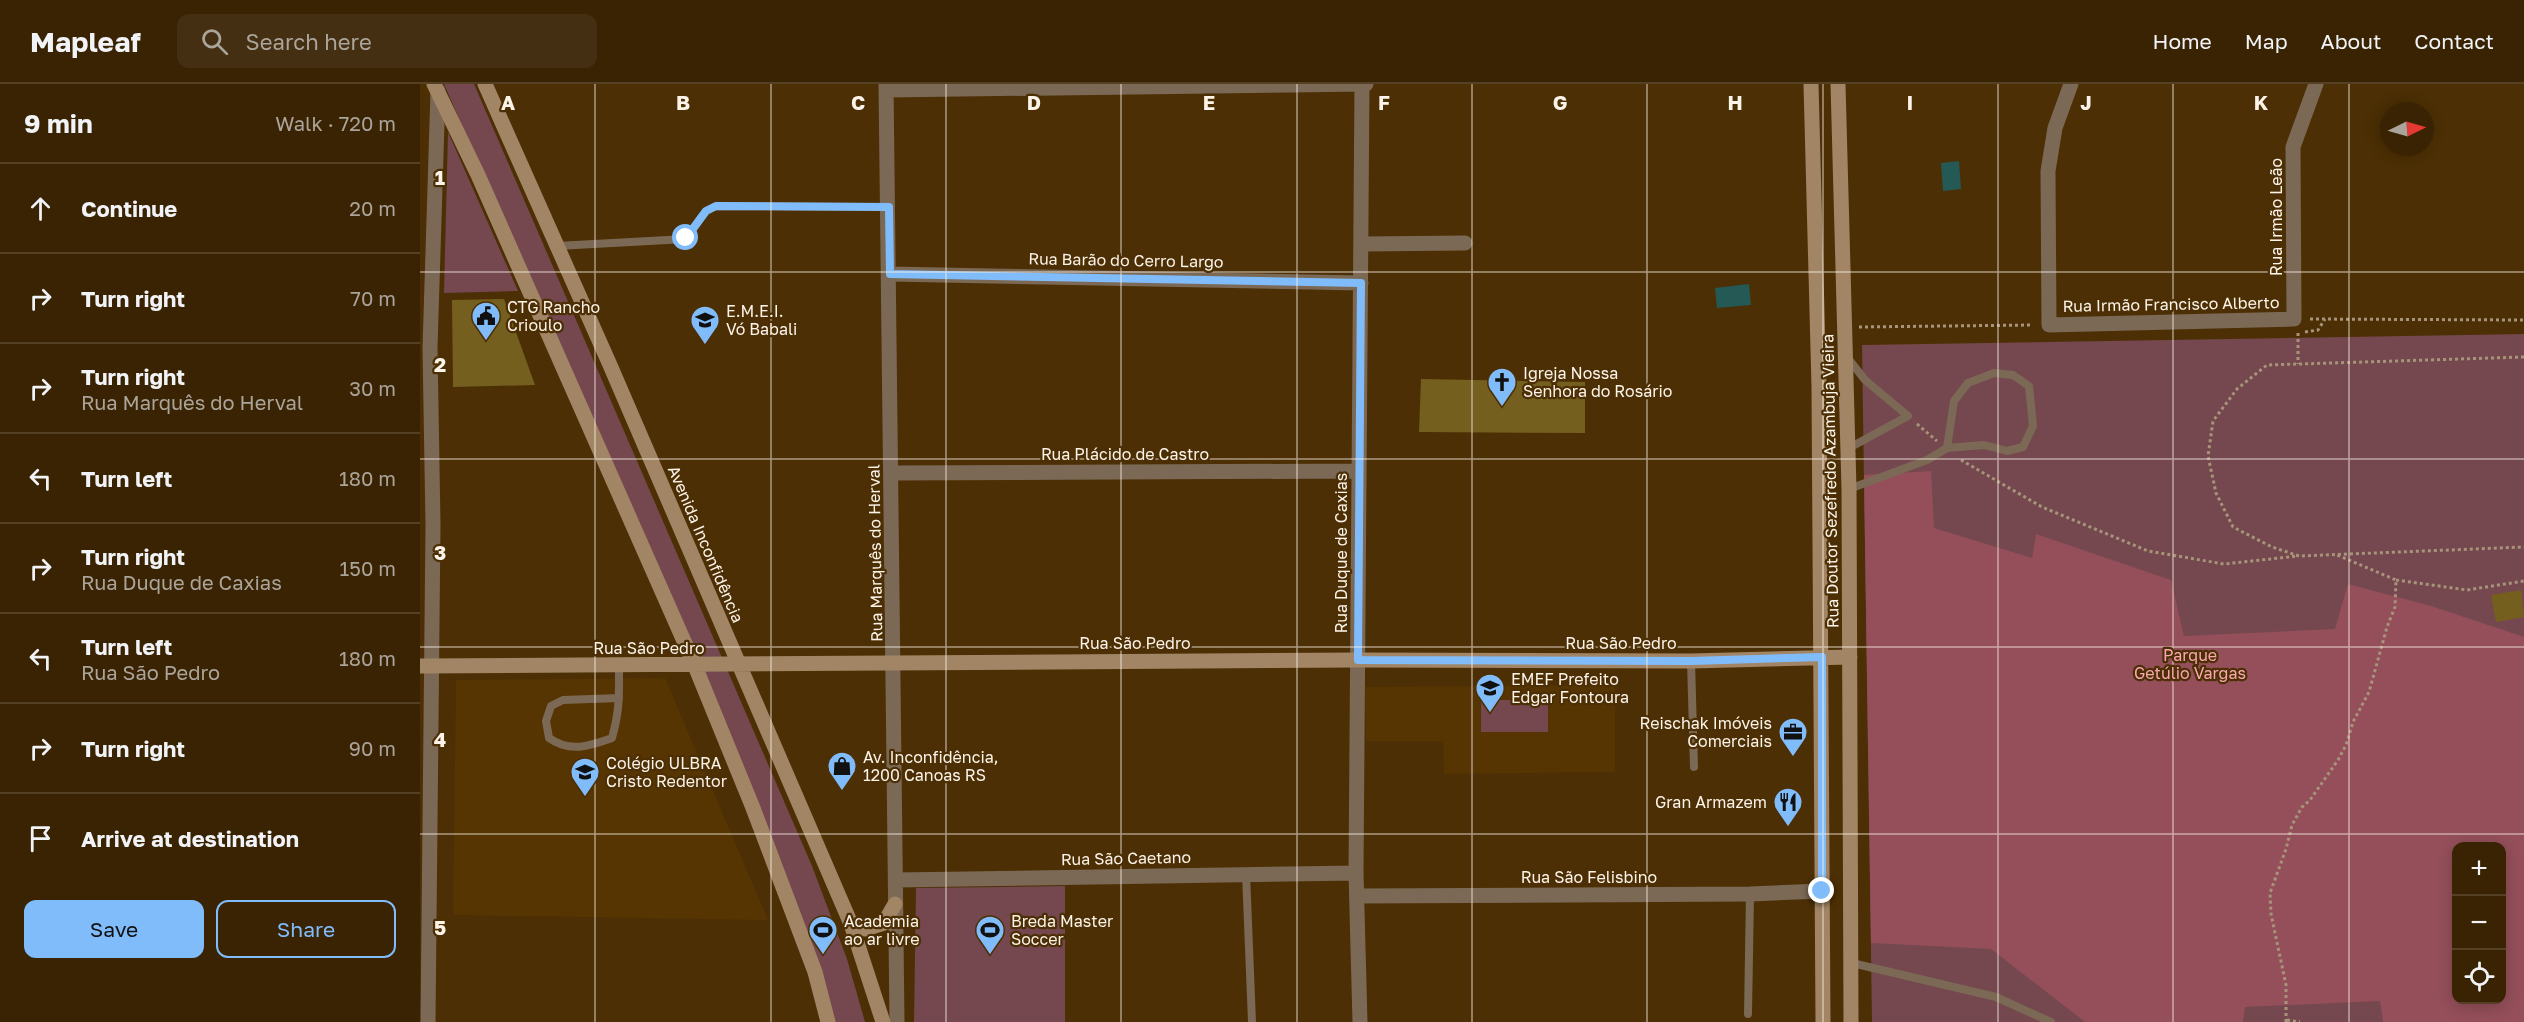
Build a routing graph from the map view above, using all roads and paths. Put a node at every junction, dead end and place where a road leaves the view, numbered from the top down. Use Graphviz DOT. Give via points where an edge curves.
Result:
graph roads {
  1 [pos="485,84"];
  2 [pos="1363,84"];
  3 [pos="1811,84"];
  4 [pos="1838,84"];
  5 [pos="2071,84"];
  6 [pos="2316,84"];
  7 [pos="886,87"];
  8 [pos="436,88"];
  9 [pos="889,207"];
  10 [pos="1465,243"];
  11 [pos="1362,244"];
  12 [pos="556,246"];
  13 [pos="890,274"];
  14 [pos="1361,283"];
  15 [pos="2294,319"];
  16 [pos="2326,319"];
  17 [pos="2524,320"];
  18 [pos="2049,325"];
  19 [pos="1846,328"];
  20 [pos="425,348"];
  21 [pos="1846,356"];
  22 [pos="2524,357"];
  23 [pos="2298,364"];
  24 [pos="1908,416"];
  25 [pos="1947,448"];
  26 [pos="1847,449"];
  27 [pos="1359,471"];
  28 [pos="892,473"];
  29 [pos="1849,489"];
  30 [pos="426,525"];
  31 [pos="2524,547"];
  32 [pos="2335,554"];
  33 [pos="2299,556"];
  34 [pos="2397,580"];
  35 [pos="2524,580"];
  36 [pos="1822,657"];
  37 [pos="1850,657"];
  38 [pos="1358,660"];
  39 [pos="1691,661"];
  40 [pos="894,663"];
  41 [pos="740,665"];
  42 [pos="425,666"];
  43 [pos="619,666"];
  44 [pos="695,666"];
  45 [pos="619,698"];
  46 [pos="1694,767"];
  47 [pos="1356,873"];
  48 [pos="1246,874"];
  49 [pos="896,880"];
  50 [pos="1822,891"];
  51 [pos="1750,894"];
  52 [pos="1357,896"];
  53 [pos="895,904"];
  54 [pos="851,924"];
  55 [pos="1852,963"];
  56 [pos="424,992"];
  57 [pos="1748,1014"];
  58 [pos="2286,1021"];
  59 [pos="428,1022"];
  60 [pos="828,1022"];
  61 [pos="883,1022"];
  62 [pos="897,1022"];
  63 [pos="1252,1022"];
  64 [pos="1360,1022"];
  65 [pos="1823,1022"];
  66 [pos="1851,1022"];
  67 [pos="2051,1022"];
  68 [pos="2300,1022"];
  1 -- 12 [label="street, Avenida Inconfidência"];
  2 -- 7 [label="street"];
  2 -- 11 [label="street, Rua Duque de Caxias"];
  3 -- 36 [label="street, Rua Doutor Sezefredo Azambuja Vieira"];
  4 -- 19 [label="street, Rua Doutor Sezefredo Azambuja Vieira"];
  5 -- 18 [label="street" via="2055,128 2048,171"];
  6 -- 15 [label="street, Rua Irmão Leão" via="2293,147"];
  7 -- 9 [label="street, Rua Marquês do Herval"];
  8 -- 20 [label="street"];
  8 -- 44 [label="street"];
  9 -- 12 [label="lane" via="716,206 706,211 686,238"];
  9 -- 13 [label="street, Rua Marquês do Herval"];
  10 -- 11 [label="street"];
  11 -- 14 [label="street, Rua Duque de Caxias"];
  12 -- 41 [label="street, Avenida Inconfidência"];
  13 -- 14 [label="street, Rua Barão do Cerro Largo"];
  13 -- 28 [label="street, Rua Marquês do Herval"];
  14 -- 27 [label="street, Rua Duque de Caxias"];
  15 -- 16 [label="path"];
  15 -- 18 [label="street, Rua Irmão Francisco Alberto"];
  16 -- 17 [label="path"];
  16 -- 23 [label="path" via="2318,330 2298,333"];
  18 -- 19 [label="path"];
  19 -- 21 [label="street, Rua Doutor Sezefredo Azambuja Vieira"];
  20 -- 30 [label="street"];
  21 -- 24 [label="lane" via="1865,380"];
  21 -- 26 [label="street, Rua Doutor Sezefredo Azambuja Vieira"];
  22 -- 23 [label="path"];
  23 -- 33 [label="path" via="2267,365 2237,389 2213,421 2208,456 2216,493 2233,526"];
  24 -- 25 [label="path"];
  24 -- 26 [label="lane"];
  25 -- 25 [label="lane" via="1984,445 2007,451 2023,447 2033,426 2030,386 2013,375 1994,373 1968,383 1954,401"];
  25 -- 29 [label="lane" via="1927,460"];
  25 -- 33 [label="path" via="2042,507 2148,551 2224,564"];
  26 -- 29 [label="street, Rua Doutor Sezefredo Azambuja Vieira"];
  27 -- 28 [label="street, Rua Plácido de Castro"];
  27 -- 38 [label="street, Rua Duque de Caxias"];
  28 -- 40 [label="street, Rua Marquês do Herval"];
  29 -- 37 [label="street, Rua Doutor Sezefredo Azambuja Vieira"];
  30 -- 42 [label="street"];
  31 -- 32 [label="path"];
  32 -- 33 [label="path"];
  32 -- 34 [label="path"];
  34 -- 35 [label="path" via="2467,590"];
  34 -- 58 [label="path" via="2395,607 2369,692 2338,760 2292,825 2270,893 2286,985"];
  36 -- 37 [label="street, Rua São Pedro"];
  36 -- 39 [label="street, Rua São Pedro"];
  36 -- 50 [label="street, Rua Doutor Sezefredo Azambuja Vieira"];
  37 -- 55 [label="street, Rua Doutor Sezefredo Azambuja Vieira"];
  38 -- 39 [label="street, Rua São Pedro"];
  38 -- 40 [label="street, Rua São Pedro"];
  38 -- 47 [label="street, Rua Duque de Caxias"];
  39 -- 46 [label="lane"];
  40 -- 41 [label="street, Rua São Pedro"];
  40 -- 49 [label="street, Rua Marquês do Herval"];
  41 -- 44 [label="street, Rua São Pedro"];
  41 -- 54 [label="street, Avenida Inconfidência"];
  42 -- 43 [label="street, Rua São Pedro"];
  42 -- 56 [label="street"];
  43 -- 44 [label="street, Rua São Pedro"];
  43 -- 45 [label="lane"];
  44 -- 60 [label="street" via="811,961"];
  45 -- 45 [label="lane" via="620,711 612,738 588,746 561,746 549,738 546,721 551,706 563,700"];
  47 -- 48 [label="street, Rua São Caetano"];
  47 -- 52 [label="street, Rua Duque de Caxias"];
  48 -- 49 [label="street, Rua São Caetano"];
  48 -- 63 [label="lane"];
  49 -- 53 [label="street, Rua Marquês do Herval"];
  50 -- 51 [label="street, Rua São Felisbino"];
  50 -- 65 [label="street, Rua Doutor Sezefredo Azambuja Vieira"];
  51 -- 52 [label="street, Rua São Felisbino"];
  51 -- 57 [label="lane"];
  52 -- 64 [label="street, Rua Duque de Caxias"];
  53 -- 54 [label="street" via="884,923 865,929"];
  53 -- 62 [label="street, Rua Marquês do Herval"];
  54 -- 61 [label="street, Avenida Inconfidência"];
  55 -- 66 [label="street, Rua Doutor Sezefredo Azambuja Vieira"];
  55 -- 67 [label="lane" via="1996,997"];
  56 -- 59 [label="street"];
  58 -- 68 [label="path"];
}
